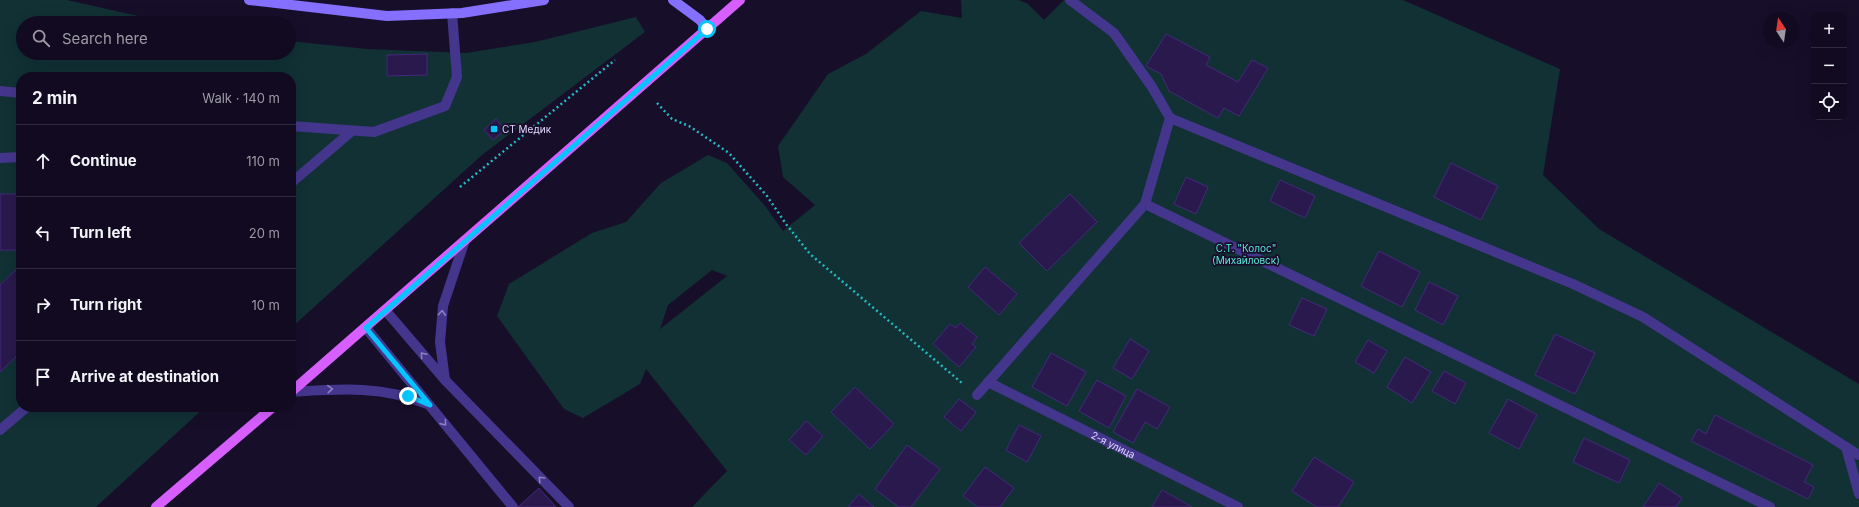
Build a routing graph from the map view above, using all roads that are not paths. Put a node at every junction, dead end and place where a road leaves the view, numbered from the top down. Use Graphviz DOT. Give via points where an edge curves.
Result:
graph roads {
  1 [pos="250,0"];
  2 [pos="544,0"];
  3 [pos="673,0"];
  4 [pos="740,0"];
  5 [pos="1070,0"];
  6 [pos="452,13"];
  7 [pos="707,29"];
  8 [pos="0,91"];
  9 [pos="16,93"];
  10 [pos="1170,118"];
  11 [pos="296,126"];
  12 [pos="352,131"];
  13 [pos="16,157"];
  14 [pos="0,158"];
  15 [pos="296,179"];
  16 [pos="1145,204"];
  17 [pos="464,243"];
  18 [pos="386,311"];
  19 [pos="366,328"];
  20 [pos="445,380"];
  21 [pos="988,382"];
  22 [pos="296,388"];
  23 [pos="296,392"];
  24 [pos="977,395"];
  25 [pos="430,405"];
  26 [pos="21,412"];
  27 [pos="267,412"];
  28 [pos="0,430"];
  29 [pos="1846,447"];
  30 [pos="1859,455"];
  31 [pos="1859,494"];
  32 [pos="508,505"];
  33 [pos="156,507"];
  34 [pos="569,507"];
  35 [pos="1238,507"];
  36 [pos="1770,507"];
  1 -- 6 [label="street" via="388,16"];
  2 -- 6 [label="street"];
  3 -- 7 [label="street" via="700,20"];
  4 -- 7 [label="main road"];
  5 -- 10 [label="street" via="1114,33 1152,87"];
  6 -- 12 [label="street" via="457,77 445,106 374,132"];
  7 -- 17 [label="main road"];
  8 -- 9 [label="street"];
  10 -- 16 [label="street"];
  10 -- 29 [label="street" via="1573,284 1643,317"];
  11 -- 12 [label="street"];
  12 -- 15 [label="street"];
  13 -- 14 [label="street"];
  16 -- 21 [label="street"];
  16 -- 36 [label="street"];
  17 -- 18 [label="main road"];
  20 -- 17 [label="street, one-way" via="440,342 442,306"];
  18 -- 19 [label="main road"];
  20 -- 18 [label="street, one-way"];
  19 -- 22 [label="main road"];
  19 -- 25 [label="street"];
  34 -- 20 [label="street, one-way"];
  21 -- 24 [label="street"];
  21 -- 35 [label="street, 2-я улица"];
  23 -- 25 [label="street, one-way" via="368,389 408,396"];
  25 -- 32 [label="street, one-way"];
  26 -- 28 [label="street"];
  27 -- 33 [label="main road"];
  29 -- 30 [label="street"];
  29 -- 31 [label="street"];
}
